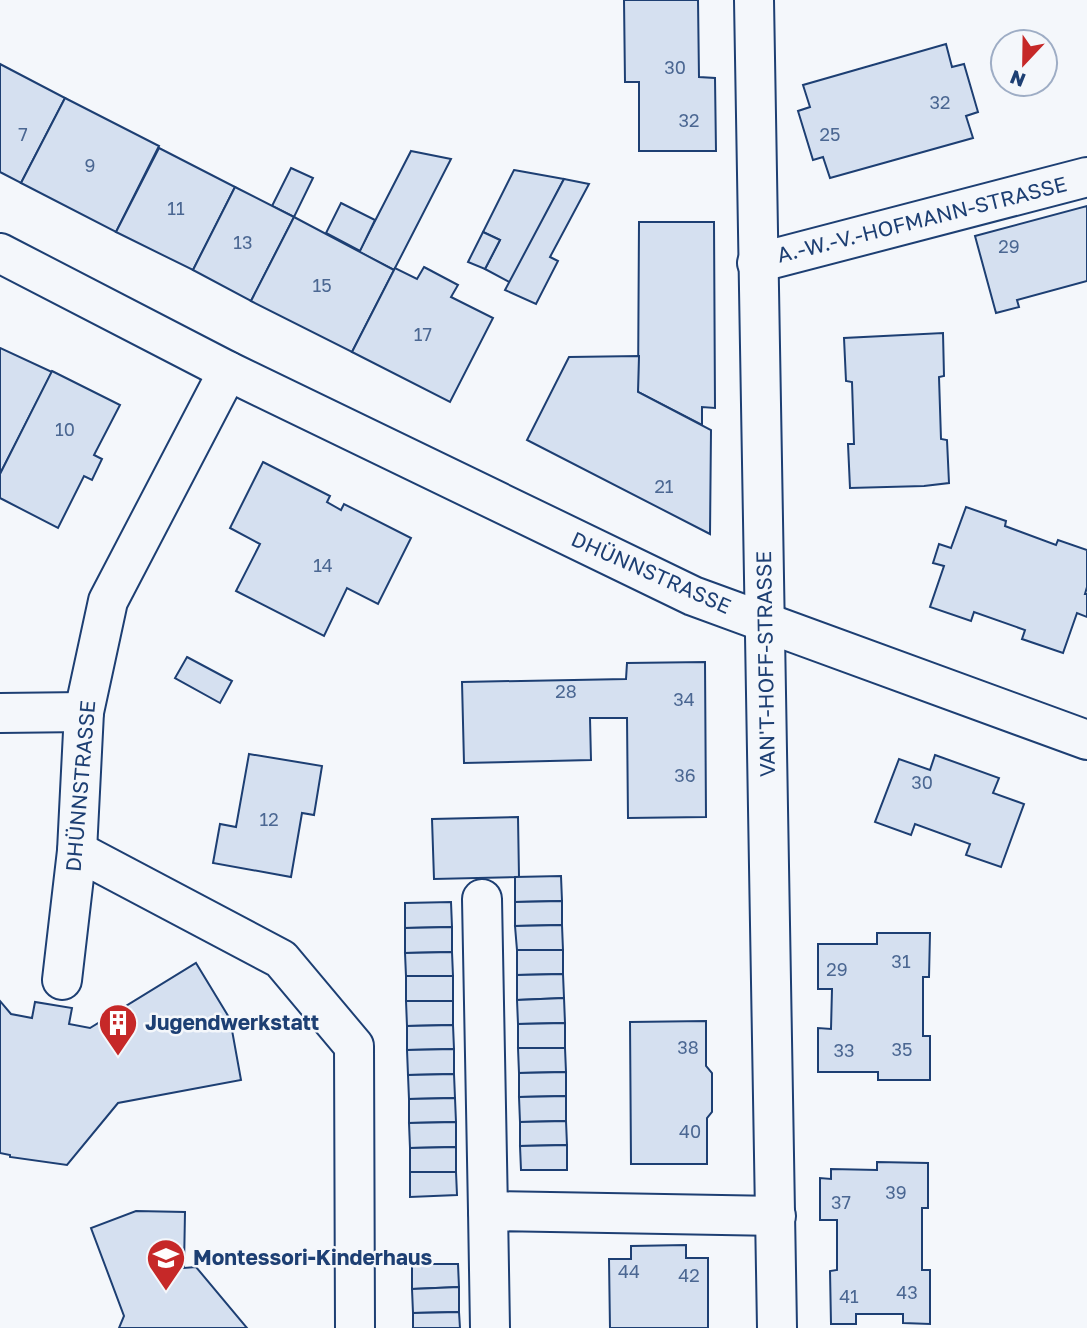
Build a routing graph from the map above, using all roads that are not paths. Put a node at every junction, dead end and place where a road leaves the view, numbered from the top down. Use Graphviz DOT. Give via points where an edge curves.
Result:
graph roads {
  1 [pos="754,0"];
  2 [pos="1087,177"];
  3 [pos="0,253"];
  4 [pos="757,263"];
  5 [pos="228,372"];
  6 [pos="765,622"];
  7 [pos="84,712"];
  8 [pos="0,713"];
  9 [pos="1087,740"];
  10 [pos="77,850"];
  11 [pos="482,899"];
  12 [pos="62,980"];
  13 [pos="488,1211"];
  14 [pos="776,1216"];
  15 [pos="355,1328"];
  16 [pos="490,1328"];
  17 [pos="777,1328"];
  1 -- 4 [label="street, VAN'T-HOFF-STRASSE"];
  2 -- 4 [label="street, A.-W.-V.-HOFMANN-STRASSE"];
  3 -- 5 [label="street, DHÜNNSTRASSE"];
  4 -- 6 [label="street, VAN'T-HOFF-STRASSE"];
  5 -- 6 [label="street, DHÜNNSTRASSE" via="693,596"];
  5 -- 7 [label="street, DHÜNNSTRASSE" via="108,601"];
  6 -- 9 [label="street, DHÜNNSTRASSE"];
  6 -- 14 [label="street, VAN'T-HOFF-STRASSE"];
  7 -- 8 [label="street"];
  7 -- 10 [label="street, DHÜNNSTRASSE"];
  10 -- 12 [label="street, DHÜNNSTRASSE"];
  10 -- 15 [label="street" via="281,960 354,1045"];
  11 -- 13 [label="street"];
  13 -- 14 [label="street"];
  13 -- 16 [label="street"];
  14 -- 17 [label="street, VAN'T-HOFF-STRASSE"];
}
